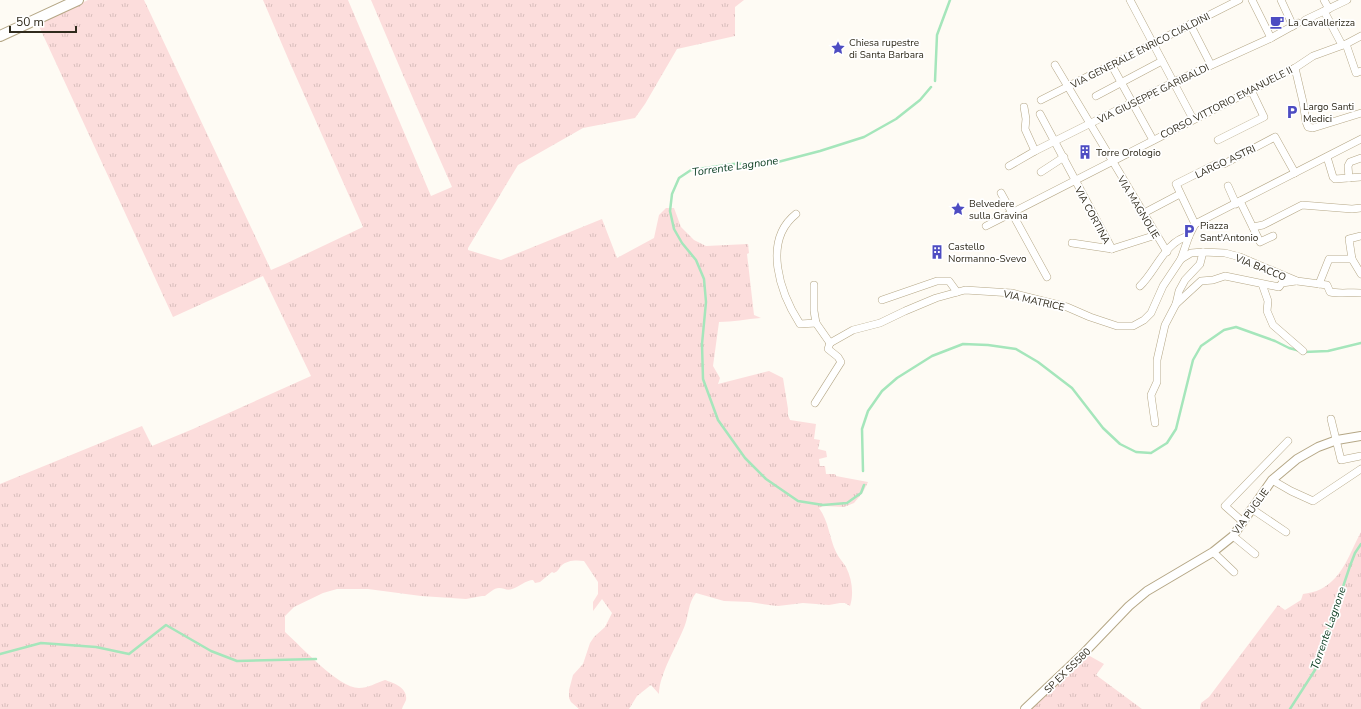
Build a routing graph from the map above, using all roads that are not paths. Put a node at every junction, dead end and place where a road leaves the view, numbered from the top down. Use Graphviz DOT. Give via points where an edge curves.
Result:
graph roads {
  1 [pos="78,0"];
  2 [pos="1130,0"];
  3 [pos="1238,0"];
  4 [pos="1252,0"];
  5 [pos="1281,0"];
  6 [pos="1324,0"];
  7 [pos="1347,0"];
  8 [pos="1326,10"];
  9 [pos="1305,20"];
  10 [pos="1190,24"];
  11 [pos="0,36"];
  12 [pos="1361,36"];
  13 [pos="1271,38"];
  14 [pos="1153,43"];
  15 [pos="1344,44"];
  16 [pos="1162,61"];
  17 [pos="1054,64"];
  18 [pos="1111,64"];
  19 [pos="1211,65"];
  20 [pos="1295,68"];
  21 [pos="1359,72"];
  22 [pos="1174,82"];
  23 [pos="1121,83"];
  24 [pos="1067,86"];
  25 [pos="1251,90"];
  26 [pos="1096,96"];
  27 [pos="1041,100"];
  28 [pos="1132,103"];
  29 [pos="1024,107"];
  30 [pos="1361,113"];
  31 [pos="1040,114"];
  32 [pos="1193,119"];
  33 [pos="1089,124"];
  34 [pos="1361,139"];
  35 [pos="1152,140"];
  36 [pos="1218,140"];
  37 [pos="1055,141"];
  38 [pos="1035,151"];
  39 [pos="1064,157"];
  40 [pos="1327,157"];
  41 [pos="1361,158"];
  42 [pos="1112,162"];
  43 [pos="1009,166"];
  44 [pos="1041,172"];
  45 [pos="1295,173"];
  46 [pos="1349,178"];
  47 [pos="1361,178"];
  48 [pos="1075,180"];
  49 [pos="1228,186"];
  50 [pos="1001,193"];
  51 [pos="1180,194"];
  52 [pos="1238,203"];
  53 [pos="1361,208"];
  54 [pos="1011,213"];
  55 [pos="1144,213"];
  56 [pos="796,214"];
  57 [pos="1195,224"];
  58 [pos="986,226"];
  59 [pos="1253,227"];
  60 [pos="1190,234"];
  61 [pos="1156,235"];
  62 [pos="1273,236"];
  63 [pos="1361,236"];
  64 [pos="1072,243"];
  65 [pos="1112,249"];
  66 [pos="1167,252"];
  67 [pos="1203,252"];
  68 [pos="1181,259"];
  69 [pos="1361,260"];
  70 [pos="1352,261"];
  71 [pos="1361,274"];
  72 [pos="1048,277"];
  73 [pos="1297,281"];
  74 [pos="1262,284"];
  75 [pos="1320,284"];
  76 [pos="814,285"];
  77 [pos="1140,286"];
  78 [pos="957,292"];
  79 [pos="1361,293"];
  80 [pos="882,300"];
  81 [pos="1176,304"];
  82 [pos="816,323"];
  83 [pos="830,343"];
  84 [pos="1303,351"];
  85 [pos="814,402"];
  86 [pos="1331,420"];
  87 [pos="1155,423"];
  88 [pos="1361,436"];
  89 [pos="1337,440"];
  90 [pos="1288,441"];
  91 [pos="1361,456"];
  92 [pos="1361,469"];
  93 [pos="1272,480"];
  94 [pos="1252,509"];
  95 [pos="1244,522"];
  96 [pos="1286,532"];
  97 [pos="1233,536"];
  98 [pos="1213,552"];
  99 [pos="1254,554"];
  100 [pos="1234,572"];
  101 [pos="1108,629"];
  102 [pos="1025,709"];
  1 -- 11 [label="main road"];
  2 -- 14 [label="street"];
  3 -- 10 [label="street, VIA GENERALE ENRICO CIALDINI"];
  4 -- 13 [label="street"];
  5 -- 13 [label="street, VIA GIUSEPPE GARIBALDI" via="1296,25"];
  6 -- 8 [label="street"];
  7 -- 8 [label="street"];
  8 -- 9 [label="street"];
  8 -- 15 [label="street"];
  10 -- 14 [label="street, VIA GENERALE ENRICO CIALDINI"];
  10 -- 19 [label="street"];
  12 -- 15 [label="street, CORSO VITTORIO EMANUELE II"];
  13 -- 19 [label="street, VIA GIUSEPPE GARIBALDI"];
  14 -- 16 [label="street"];
  14 -- 18 [label="street, VIA GENERALE ENRICO CIALDINI"];
  15 -- 20 [label="street, CORSO VITTORIO EMANUELE II" via="1313,56"];
  15 -- 21 [label="street"];
  16 -- 22 [label="street"];
  16 -- 23 [label="street"];
  17 -- 24 [label="street, VIA MAGNOLIE"];
  18 -- 23 [label="street"];
  18 -- 24 [label="street, VIA GENERALE ENRICO CIALDINI"];
  19 -- 22 [label="street, VIA GIUSEPPE GARIBALDI"];
  20 -- 25 [label="street, CORSO VITTORIO EMANUELE II"];
  20 -- 30 [label="street" via="1308,127 1313,128"];
  22 -- 28 [label="street, VIA GIUSEPPE GARIBALDI"];
  22 -- 32 [label="street"];
  23 -- 26 [label="street"];
  23 -- 28 [label="street"];
  24 -- 27 [label="street, VIA GENERALE ENRICO CIALDINI"];
  24 -- 33 [label="street, VIA MAGNOLIE"];
  25 -- 32 [label="street, CORSO VITTORIO EMANUELE II"];
  25 -- 36 [label="street" via="1264,117"];
  28 -- 33 [label="street, VIA GIUSEPPE GARIBALDI"];
  28 -- 35 [label="street"];
  29 -- 38 [label="street" via="1025,129"];
  31 -- 37 [label="street, VIA CORTINA"];
  32 -- 35 [label="street, CORSO VITTORIO EMANUELE II"];
  33 -- 37 [label="street, VIA GIUSEPPE GARIBALDI"];
  33 -- 42 [label="street, VIA MAGNOLIE"];
  34 -- 40 [label="street"];
  35 -- 42 [label="street, CORSO VITTORIO EMANUELE II"];
  37 -- 38 [label="street, VIA GIUSEPPE GARIBALDI"];
  37 -- 39 [label="street, VIA CORTINA"];
  38 -- 43 [label="street, VIA GIUSEPPE GARIBALDI"];
  39 -- 44 [label="street"];
  39 -- 48 [label="street, VIA CORTINA"];
  40 -- 45 [label="street"];
  40 -- 46 [label="street" via="1335,179"];
  41 -- 46 [label="street" via="1350,162"];
  42 -- 48 [label="street, CORSO VITTORIO EMANUELE II"];
  42 -- 55 [label="street, VIA MAGNOLIE"];
  45 -- 51 [label="street, LARGO ASTRI" via="1275,137 1224,164 1216,164 1176,184"];
  45 -- 52 [label="street"];
  46 -- 47 [label="street"];
  48 -- 54 [label="street, CORSO VITTORIO EMANUELE II"];
  48 -- 65 [label="street, VIA CORTINA"];
  49 -- 52 [label="street"];
  50 -- 54 [label="street"];
  51 -- 55 [label="street"];
  51 -- 57 [label="street"];
  52 -- 57 [label="street"];
  52 -- 59 [label="street"];
  53 -- 59 [label="street" via="1302,205 1263,225"];
  54 -- 58 [label="street, CORSO VITTORIO EMANUELE II"];
  54 -- 72 [label="street"];
  55 -- 61 [label="street, VIA MAGNOLIE"];
  56 -- 82 [label="street" via="782,230 776,254 782,288 800,324"];
  57 -- 60 [label="street"];
  59 -- 62 [label="street" via="1260,242"];
  60 -- 66 [label="street" via="1173,244"];
  60 -- 68 [label="street, VIA MATRICE"];
  61 -- 65 [label="street"];
  61 -- 66 [label="street, VIA MAGNOLIE"];
  63 -- 70 [label="street" via="1349,239"];
  64 -- 65 [label="street"];
  66 -- 77 [label="street"];
  67 -- 68 [label="street, VIA BACCO" via="1191,253"];
  67 -- 73 [label="street, VIA BACCO" via="1240,257"];
  67 -- 81 [label="street" via="1200,264 1185,280"];
  68 -- 78 [label="street, VIA MATRICE" via="1163,286 1151,313 1134,326 1117,326 1067,307 1012,294 965,290"];
  69 -- 70 [label="street"];
  70 -- 71 [label="street"];
  70 -- 75 [label="street" via="1329,259"];
  73 -- 74 [label="street" via="1282,283 1279,287"];
  73 -- 75 [label="street, VIA BACCO"];
  74 -- 81 [label="street" via="1225,276 1201,282"];
  74 -- 84 [label="street" via="1274,325"];
  75 -- 79 [label="street" via="1327,285 1330,292 1338,294"];
  76 -- 82 [label="street"];
  78 -- 80 [label="street" via="949,281 937,281"];
  78 -- 83 [label="street, VIA MATRICE" via="905,310 880,323 853,330"];
  81 -- 87 [label="street" via="1165,325 1156,382 1151,395"];
  82 -- 83 [label="street"];
  83 -- 85 [label="street" via="828,349 838,356 841,362"];
  86 -- 89 [label="street"];
  88 -- 89 [label="street, VIA PUGLIE"];
  89 -- 91 [label="street" via="1341,460"];
  89 -- 93 [label="street, VIA PUGLIE" via="1297,459"];
  90 -- 95 [label="street" via="1225,506"];
  92 -- 93 [label="street" via="1313,501"];
  93 -- 94 [label="street, VIA PUGLIE"];
  94 -- 95 [label="street, VIA PUGLIE"];
  94 -- 96 [label="street"];
  95 -- 97 [label="street, VIA PUGLIE"];
  97 -- 98 [label="street, VIA PUGLIE"];
  97 -- 99 [label="street"];
  98 -- 100 [label="street"];
  98 -- 101 [label="street, VIA PUGLIE" via="1147,591"];
  101 -- 102 [label="street, SP EX SS580"];
}
